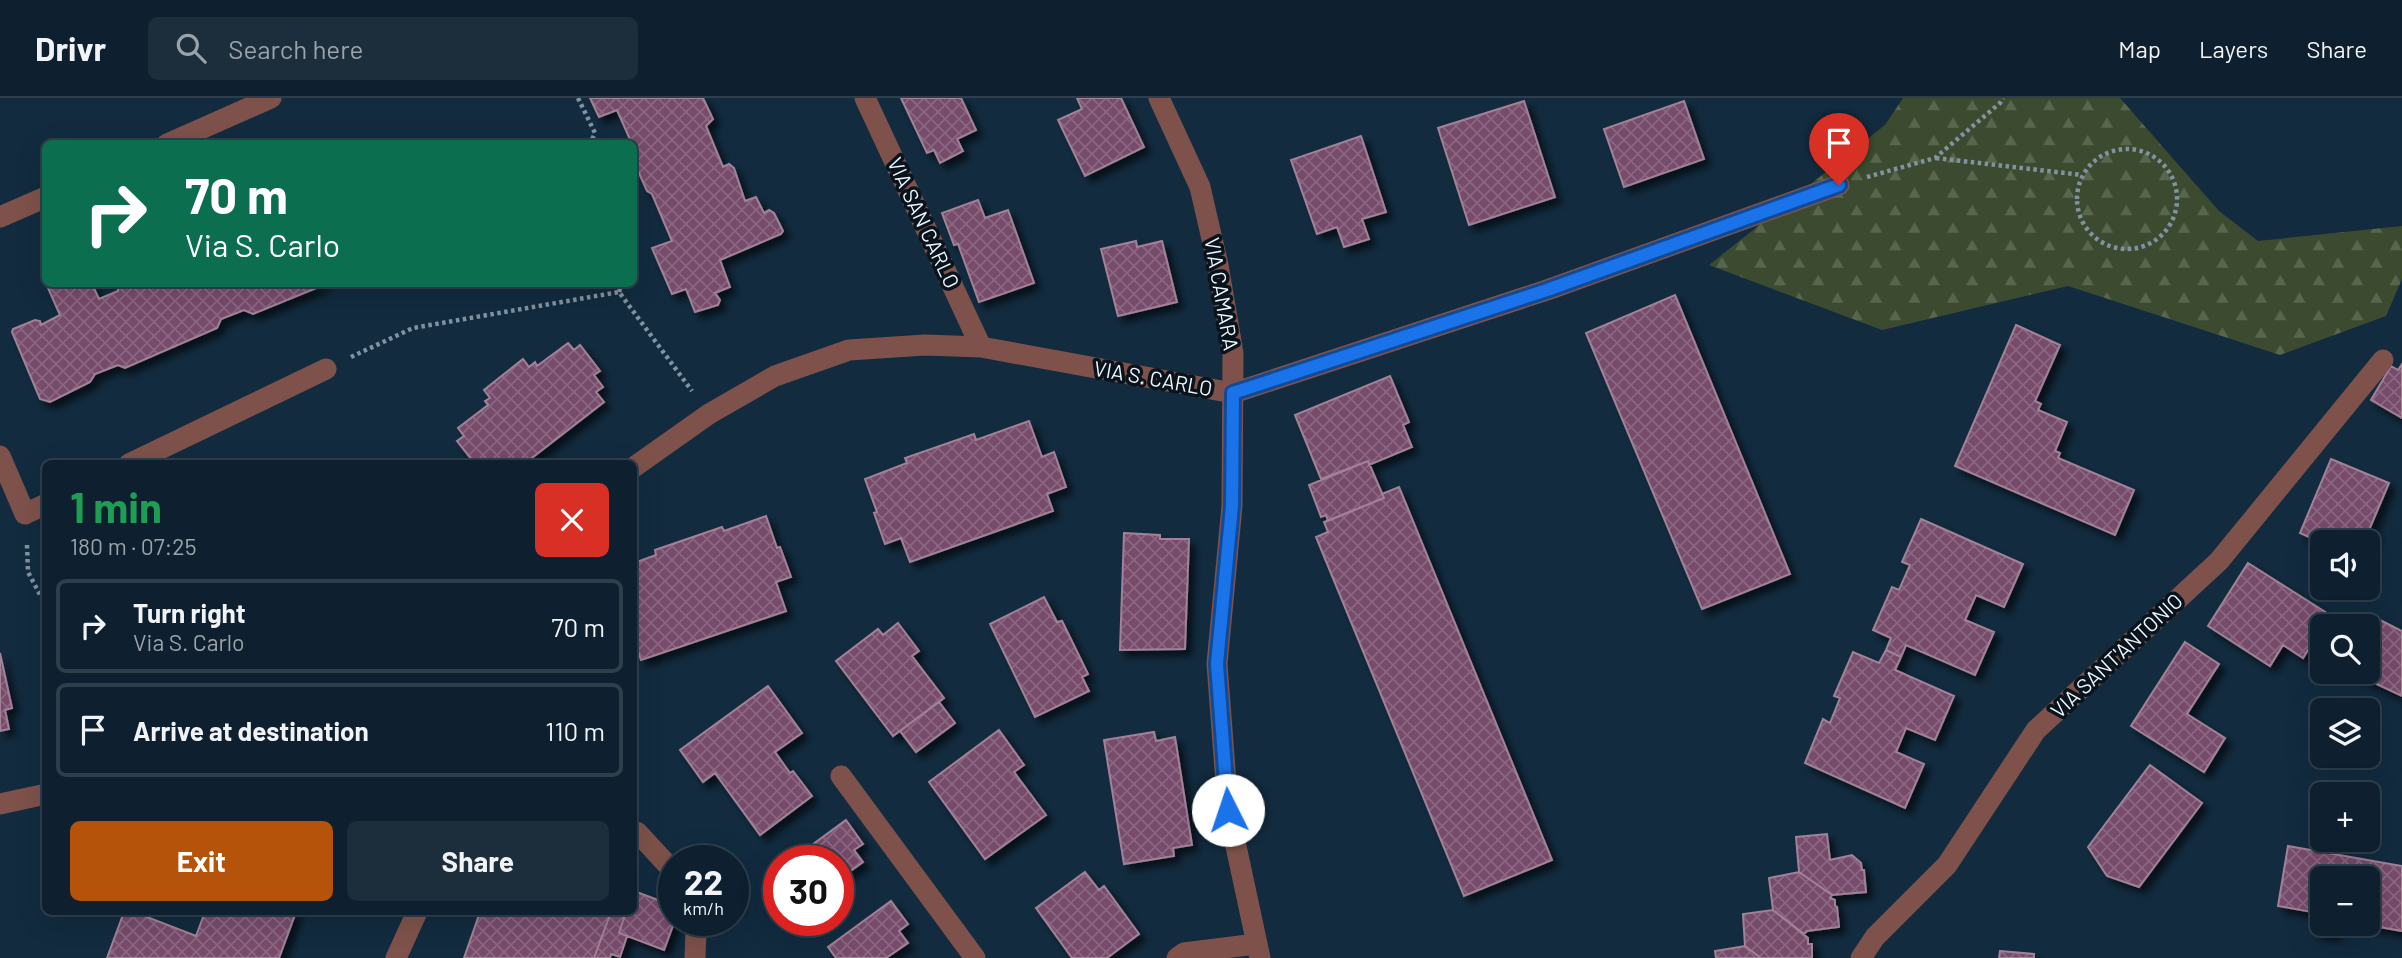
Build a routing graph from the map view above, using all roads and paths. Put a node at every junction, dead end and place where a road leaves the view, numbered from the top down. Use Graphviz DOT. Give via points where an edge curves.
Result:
graph roads {
  1 [pos="271,98"];
  2 [pos="578,98"];
  3 [pos="865,98"];
  4 [pos="1159,98"];
  5 [pos="2003,98"];
  6 [pos="176,140"];
  7 [pos="592,140"];
  8 [pos="1935,158"];
  9 [pos="2082,175"];
  10 [pos="1839,185"];
  11 [pos="42,199"];
  12 [pos="0,217"];
  13 [pos="621,287"];
  14 [pos="619,292"];
  15 [pos="981,347"];
  16 [pos="2383,360"];
  17 [pos="326,369"];
  18 [pos="1233,393"];
  19 [pos="709,414"];
  20 [pos="0,456"];
  21 [pos="137,460"];
  22 [pos="637,465"];
  23 [pos="42,506"];
  24 [pos="25,514"];
  25 [pos="42,598"];
  26 [pos="841,776"];
  27 [pos="42,795"];
  28 [pos="0,804"];
  29 [pos="637,832"];
  30 [pos="658,855"];
  31 [pos="416,915"];
  32 [pos="696,936"];
  33 [pos="1258,951"];
  34 [pos="396,958"];
  35 [pos="695,958"];
  36 [pos="975,958"];
  37 [pos="1177,958"];
  38 [pos="1861,958"];
  1 -- 6 [label="street"];
  2 -- 7 [label="path" via="595,133"];
  3 -- 15 [label="street, VIA SAN CARLO"];
  4 -- 18 [label="street, VIA CAMARA" via="1200,187 1233,353"];
  5 -- 8 [label="path"];
  8 -- 9 [label="path"];
  8 -- 10 [label="path"];
  9 -- 9 [label="path" via="2106,153 2140,150 2167,168 2176,184 2174,217 2154,242 2138,248 2106,245 2092,236 2079,215 2077,191"];
  10 -- 18 [label="street, VIA S. CARLO" via="1547,290"];
  11 -- 12 [label="street"];
  13 -- 14 [label="path"];
  14 -- 17 [label="path" via="413,328"];
  14 -- 19 [label="path"];
  15 -- 18 [label="street, VIA S. CARLO"];
  15 -- 19 [label="street, VIA S. CARLO" via="849,350 775,376"];
  16 -- 38 [label="street, VIA SANT'ANTONIO" via="2219,561 2036,730 1947,865 1875,937"];
  17 -- 21 [label="street"];
  18 -- 33 [label="street, VIA CAMARA" via="1232,506 1217,664 1228,810"];
  19 -- 22 [label="street, VIA S. CARLO"];
  20 -- 24 [label="street"];
  23 -- 24 [label="street"];
  24 -- 25 [label="path" via="28,572"];
  26 -- 36 [label="street"];
  27 -- 28 [label="street"];
  29 -- 30 [label="street"];
  31 -- 34 [label="street"];
  32 -- 35 [label="street"];
  33 -- 37 [label="street" via="1184,953"];
}
